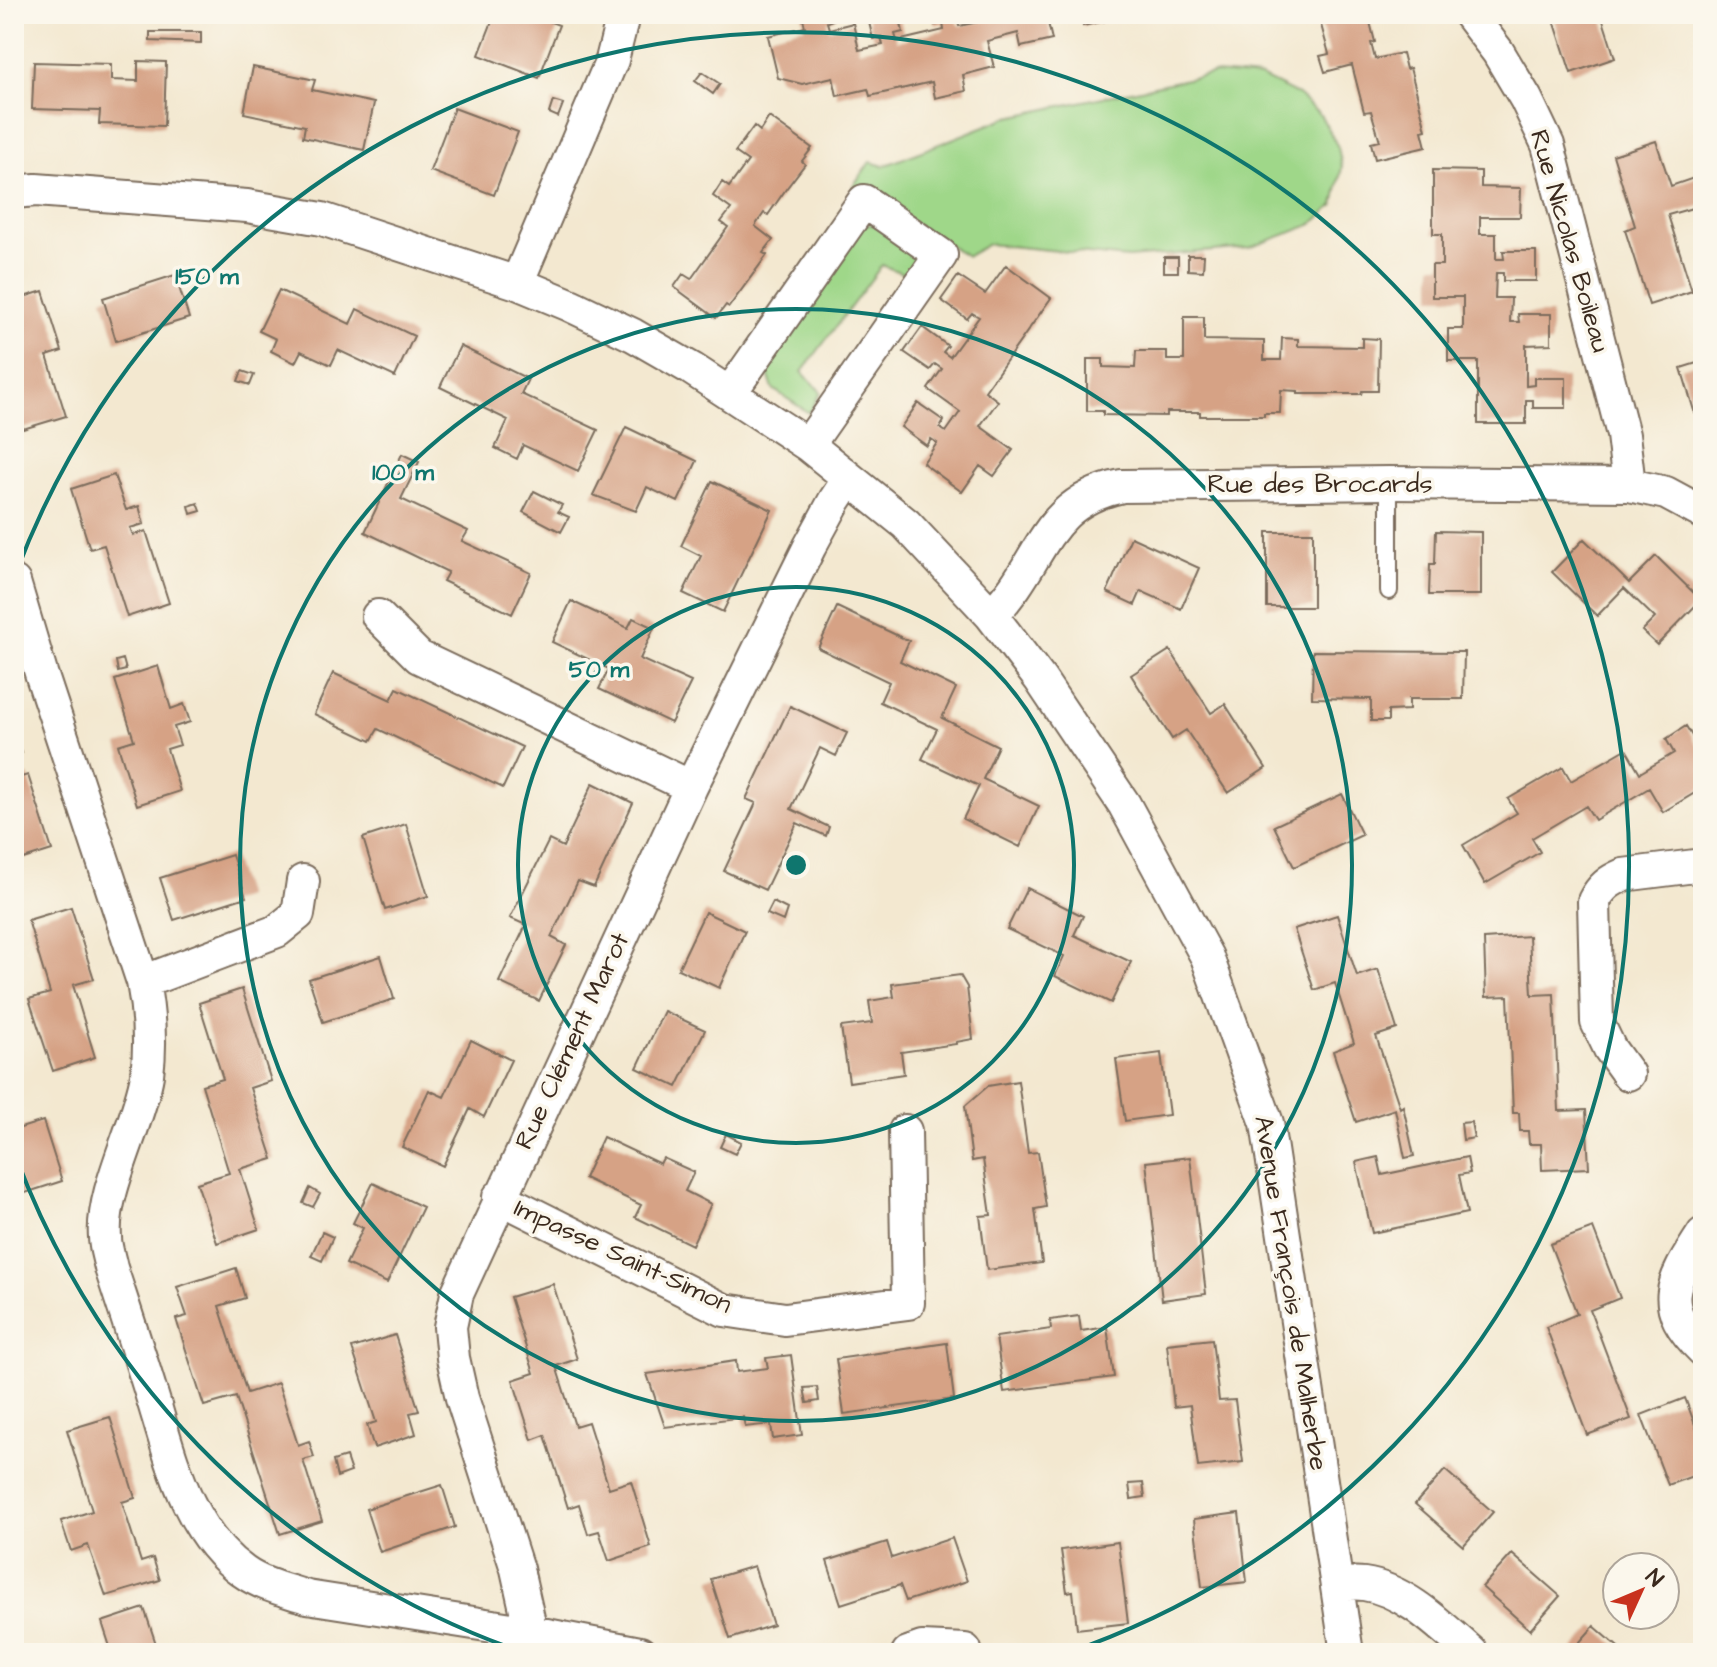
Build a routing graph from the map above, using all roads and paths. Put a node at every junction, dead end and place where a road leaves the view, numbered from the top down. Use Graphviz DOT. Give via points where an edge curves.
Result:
graph roads {
  1 [pos="620,14"];
  2 [pos="1469,14"];
  3 [pos="14,192"];
  4 [pos="517,283"];
  5 [pos="730,393"];
  6 [pos="808,445"];
  7 [pos="849,479"];
  8 [pos="1389,483"];
  9 [pos="1629,485"];
  10 [pos="1703,513"];
  11 [pos="14,582"];
  12 [pos="1389,591"];
  13 [pos="991,615"];
  14 [pos="378,616"];
  15 [pos="691,787"];
  16 [pos="1703,865"];
  17 [pos="303,881"];
  18 [pos="143,982"];
  19 [pos="1628,1074"];
  20 [pos="905,1131"];
  21 [pos="499,1197"];
  22 [pos="1703,1234"];
  23 [pos="1703,1350"];
  24 [pos="1338,1584"];
  25 [pos="531,1632"];
  26 [pos="965,1650"];
  27 [pos="640,1653"];
  28 [pos="908,1653"];
  29 [pos="1347,1653"];
  30 [pos="1472,1653"];
  1 -- 4 [label="street" via="612,60"];
  2 -- 9 [label="street, Rue Nicolas Boileau" via="1498,52 1548,145 1623,435"];
  3 -- 4 [label="street, Avenue François de Malherbe" via="247,206 307,217"];
  4 -- 5 [label="street, Avenue François de Malherbe" via="633,335"];
  5 -- 6 [label="street, Avenue François de Malherbe"];
  5 -- 6 [label="street" via="864,201 941,255"];
  6 -- 7 [label="street, Avenue François de Malherbe"];
  7 -- 13 [label="street, Avenue François de Malherbe" via="906,524"];
  7 -- 15 [label="street, Rue Clément Marot" via="810,546"];
  8 -- 9 [label="street, Rue des Brocards"];
  8 -- 12 [label="lane"];
  8 -- 13 [label="street, Rue des Brocards" via="1099,490 1059,517 1008,598"];
  9 -- 10 [label="street, Rue des Brocards" via="1666,493"];
  11 -- 18 [label="street"];
  13 -- 24 [label="street, Avenue François de Malherbe" via="1124,804 1200,943 1267,1123"];
  14 -- 15 [label="street" via="419,657"];
  15 -- 21 [label="street, Rue Clément Marot"];
  16 -- 19 [label="street" via="1623,875 1600,889 1594,901 1597,1022"];
  17 -- 18 [label="street" via="298,914 277,931"];
  18 -- 25 [label="street" via="150,1015 147,1075 107,1208 105,1237 172,1463 192,1511 244,1572 274,1587 307,1597"];
  20 -- 21 [label="street, Impasse Saint-Simon" via="908,1303 785,1319 724,1310"];
  21 -- 25 [label="street, Rue Clément Marot" via="457,1294 450,1327 462,1398 517,1569"];
  22 -- 23 [label="street" via="1672,1294 1678,1321"];
  24 -- 29 [label="street, Avenue François de Malherbe"];
  24 -- 30 [label="street" via="1364,1584 1402,1598"];
  25 -- 27 [label="street"];
  26 -- 28 [label="street" via="922,1648"];
}
